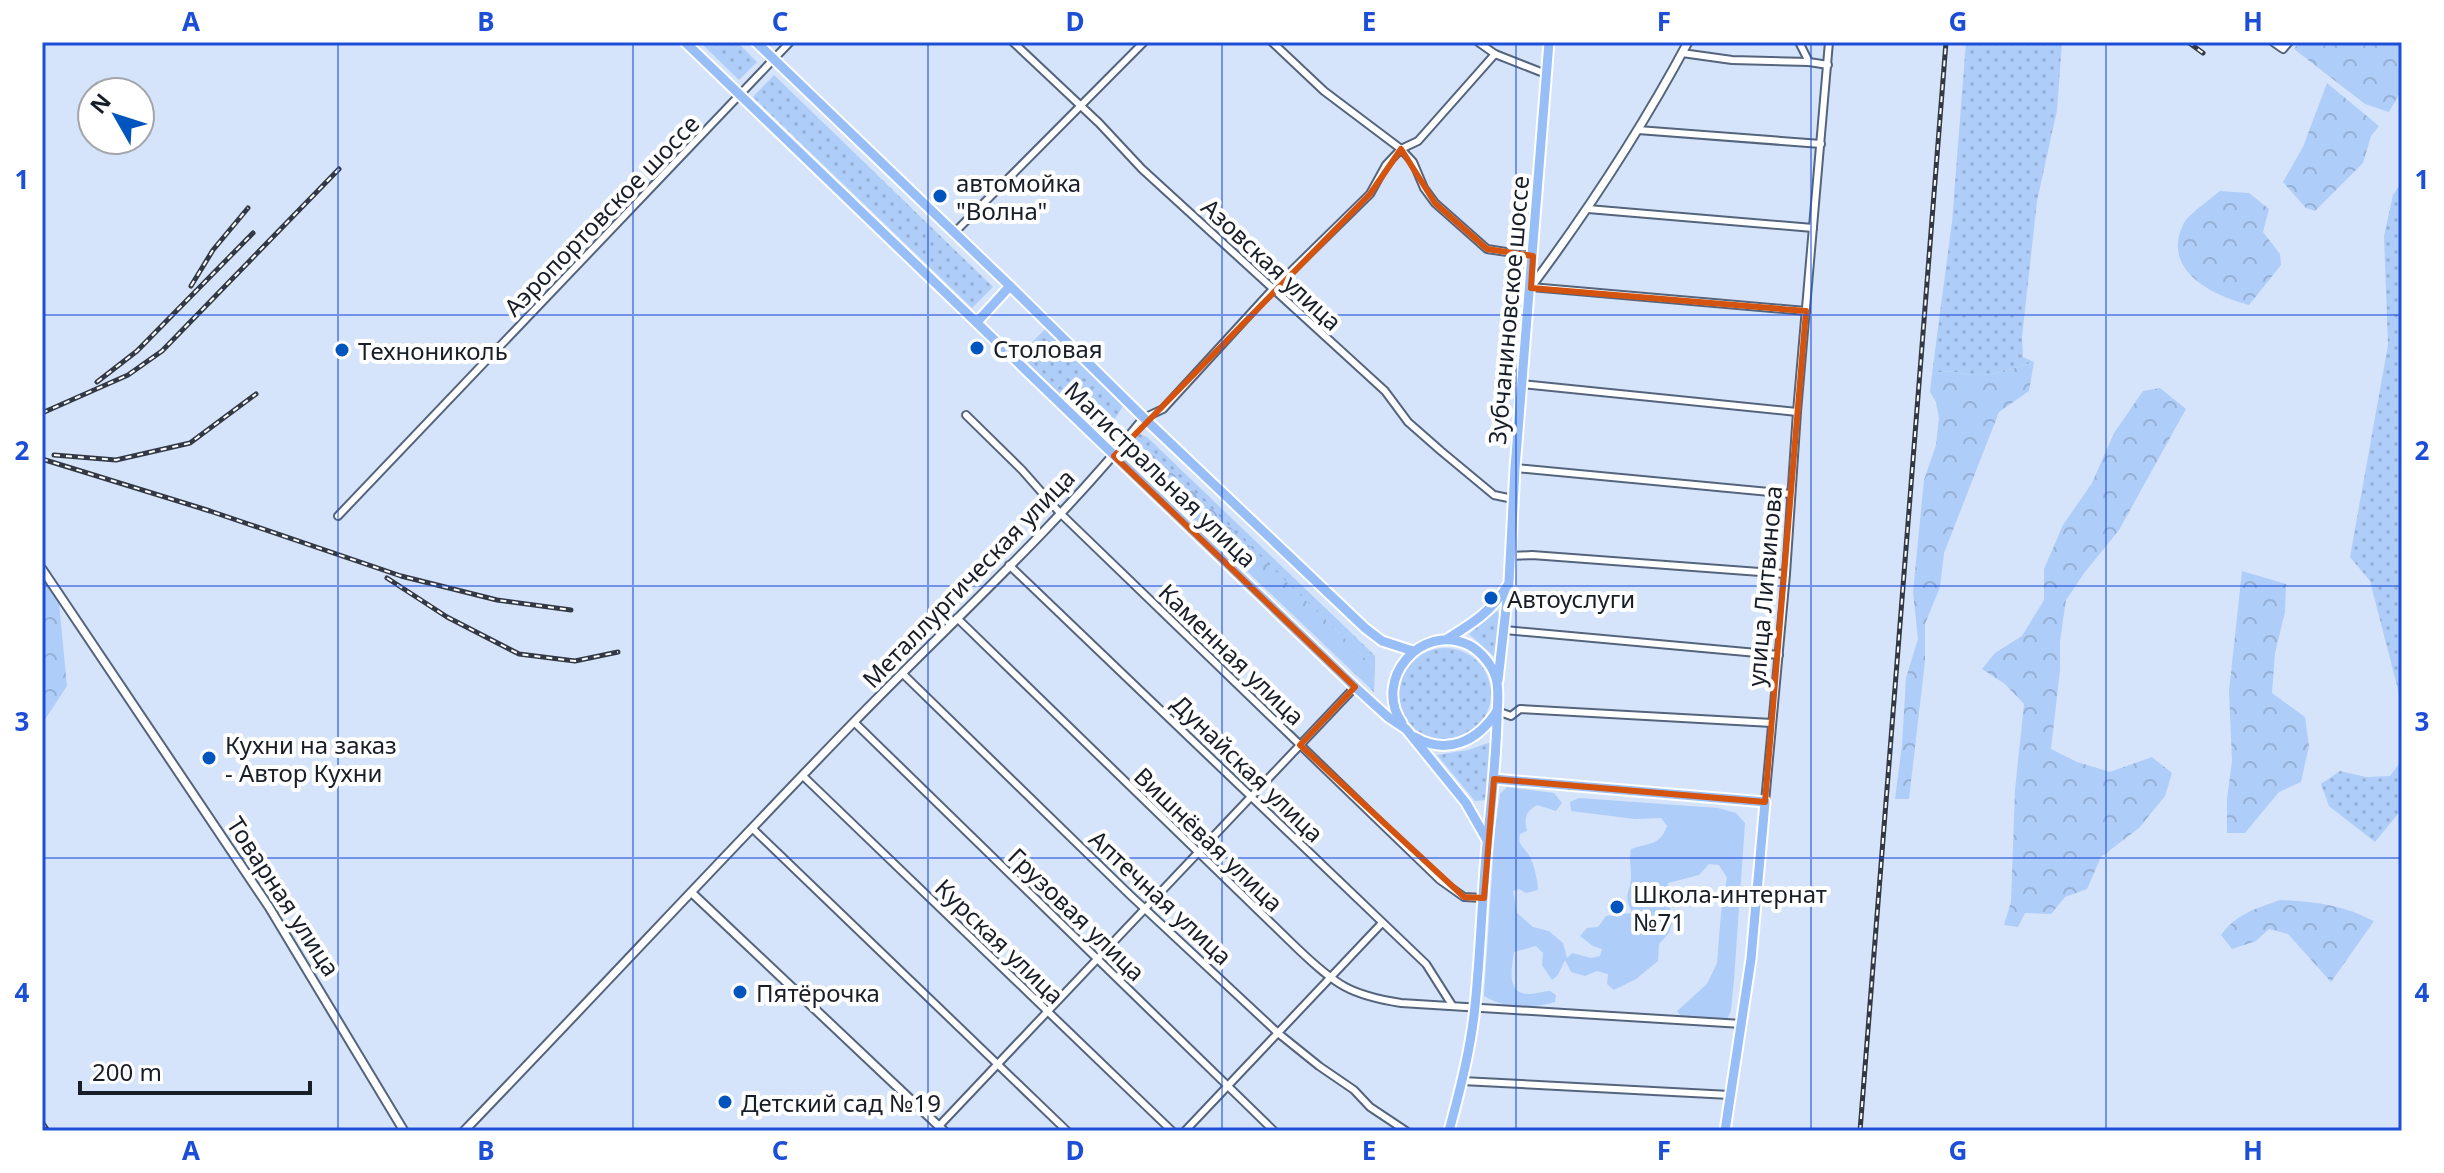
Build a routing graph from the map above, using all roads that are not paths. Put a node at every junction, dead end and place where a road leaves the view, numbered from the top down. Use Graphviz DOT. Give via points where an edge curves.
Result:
graph roads {
  1 [pos="685,42"];
  2 [pos="756,42"];
  3 [pos="790,42"];
  4 [pos="1013,42"];
  5 [pos="1144,42"];
  6 [pos="1272,42"];
  7 [pos="1478,42"];
  8 [pos="1549,42"];
  9 [pos="1688,42"];
  10 [pos="1799,42"];
  11 [pos="1829,42"];
  12 [pos="2273,42"];
  13 [pos="2289,42"];
  14 [pos="1682,53"];
  15 [pos="1495,54"];
  16 [pos="773,59"];
  17 [pos="1809,62"];
  18 [pos="1828,65"];
  19 [pos="1546,74"];
  20 [pos="740,95"];
  21 [pos="1080,108"];
  22 [pos="1638,130"];
  23 [pos="1821,144"];
  24 [pos="1401,149"];
  25 [pos="1588,209"];
  26 [pos="1813,228"];
  27 [pos="954,233"];
  28 [pos="1533,256"];
  29 [pos="1010,286"];
  30 [pos="1531,287"];
  31 [pos="1274,288"];
  32 [pos="1806,311"];
  33 [pos="977,322"];
  34 [pos="1522,384"];
  35 [pos="1797,412"];
  36 [pos="966,415"];
  37 [pos="1144,418"];
  38 [pos="1114,456"];
  39 [pos="1515,468"];
  40 [pos="1791,494"];
  41 [pos="1513,499"];
  42 [pos="1060,513"];
  43 [pos="338,516"];
  44 [pos="1511,556"];
  45 [pos="1009,565"];
  46 [pos="42,569"];
  47 [pos="1786,574"];
  48 [pos="1509,582"];
  49 [pos="957,618"];
  50 [pos="1505,630"];
  51 [pos="1447,639"];
  52 [pos="1413,651"];
  53 [pos="1779,655"];
  54 [pos="903,674"];
  55 [pos="1497,683"];
  56 [pos="1355,687"];
  57 [pos="1497,711"];
  58 [pos="854,722"];
  59 [pos="1772,723"];
  60 [pos="1406,729"];
  61 [pos="1300,745"];
  62 [pos="803,776"];
  63 [pos="1494,779"];
  64 [pos="1251,796"];
  65 [pos="1765,802"];
  66 [pos="752,828"];
  67 [pos="1487,840"];
  68 [pos="1198,852"];
  69 [pos="692,893"];
  70 [pos="1484,898"];
  71 [pos="1145,908"];
  72 [pos="1382,923"];
  73 [pos="1097,959"];
  74 [pos="1329,979"];
  75 [pos="1452,1005"];
  76 [pos="1475,1008"];
  77 [pos="1047,1012"];
  78 [pos="1743,1024"];
  79 [pos="1278,1033"];
  80 [pos="997,1065"];
  81 [pos="1462,1081"];
  82 [pos="1227,1087"];
  83 [pos="1730,1095"];
  84 [pos="942,1129"];
  85 [pos="404,1131"];
  86 [pos="464,1131"];
  87 [pos="1067,1131"];
  88 [pos="1172,1131"];
  89 [pos="1185,1131"];
  90 [pos="1274,1131"];
  91 [pos="1406,1131"];
  92 [pos="1449,1131"];
  93 [pos="1725,1131"];
  1 -- 20 [label="main road, Магистральная улица"];
  2 -- 16 [label="main road, Магистральная улица"];
  3 -- 16 [label="street, Аэропортовское шоссе"];
  4 -- 21 [label="street, Азовская улица"];
  5 -- 21 [label="street"];
  6 -- 24 [label="street" via="1324,91"];
  7 -- 15 [label="street"];
  8 -- 19 [label="main road, Зубчаниновское шоссе"];
  9 -- 14 [label="street"];
  10 -- 17 [label="street"];
  11 -- 18 [label="street, улица Литвинова"];
  12 -- 13 [label="street" via="2283,49"];
  14 -- 17 [label="street"];
  14 -- 22 [label="street"];
  15 -- 19 [label="street"];
  15 -- 24 [label="street, Металлургическая улица" via="1418,141"];
  16 -- 20 [label="street, Аэропортовское шоссе"];
  16 -- 27 [label="main road, Магистральная улица"];
  17 -- 18 [label="street"];
  18 -- 23 [label="street, улица Литвинова"];
  19 -- 28 [label="main road, Зубчаниновское шоссе"];
  20 -- 33 [label="main road, Магистральная улица"];
  20 -- 43 [label="street, Аэропортовское шоссе"];
  21 -- 27 [label="street"];
  21 -- 31 [label="street, Азовская улица"];
  22 -- 23 [label="street"];
  22 -- 25 [label="street"];
  23 -- 26 [label="street, улица Литвинова"];
  24 -- 28 [label="street" via="1435,203 1487,249"];
  24 -- 31 [label="street, Металлургическая улица" via="1370,194"];
  25 -- 26 [label="street"];
  25 -- 30 [label="street"];
  26 -- 32 [label="street, улица Литвинова"];
  27 -- 29 [label="main road, Магистральная улица"];
  28 -- 30 [label="main road, Зубчаниновское шоссе"];
  29 -- 33 [label="main road"];
  29 -- 37 [label="main road, Магистральная улица"];
  30 -- 32 [label="street"];
  30 -- 34 [label="main road, Зубчаниновское шоссе"];
  31 -- 37 [label="street, Металлургическая улица" via="1163,409"];
  31 -- 41 [label="street, Азовская улица" via="1385,391 1408,422 1494,495"];
  32 -- 35 [label="street, улица Литвинова"];
  33 -- 38 [label="main road, Магистральная улица"];
  34 -- 35 [label="street"];
  34 -- 39 [label="main road, Зубчаниновское шоссе"];
  35 -- 40 [label="street, улица Литвинова"];
  36 -- 42 [label="street, Каменная улица"];
  37 -- 38 [label="street, Металлургическая улица"];
  37 -- 52 [label="main road, Магистральная улица" via="1365,628 1382,641"];
  38 -- 42 [label="street, Металлургическая улица"];
  38 -- 56 [label="main road, Магистральная улица"];
  39 -- 40 [label="street"];
  39 -- 41 [label="main road, Зубчаниновское шоссе"];
  40 -- 47 [label="street, улица Литвинова"];
  41 -- 44 [label="main road, Зубчаниновское шоссе"];
  42 -- 45 [label="street, Металлургическая улица"];
  42 -- 61 [label="street, Каменная улица"];
  44 -- 47 [label="street"];
  44 -- 48 [label="main road, Зубчаниновское шоссе"];
  45 -- 49 [label="street, Металлургическая улица"];
  45 -- 64 [label="street, Дунайская улица"];
  46 -- 85 [label="street, Товарная улица" via="269,907"];
  47 -- 53 [label="street, улица Литвинова"];
  48 -- 50 [label="main road, Зубчаниновское шоссе"];
  48 -- 51 [label="main road" via="1487,613"];
  49 -- 54 [label="street, Металлургическая улица"];
  49 -- 68 [label="street, Вишнёвая улица"];
  50 -- 53 [label="street"];
  50 -- 55 [label="main road, Зубчаниновское шоссе"];
  51 -- 52 [label="main road"];
  51 -- 55 [label="main road" via="1474,648"];
  52 -- 60 [label="main road" via="1393,682 1394,708"];
  53 -- 59 [label="street, улица Литвинова"];
  54 -- 58 [label="street, Металлургическая улица"];
  54 -- 71 [label="street, Аптечная улица"];
  55 -- 57 [label="main road"];
  56 -- 60 [label="main road, Магистральная улица"];
  56 -- 61 [label="street"];
  57 -- 59 [label="street" via="1511,716 1520,709"];
  57 -- 60 [label="main road" via="1479,734 1455,745 1428,744"];
  57 -- 63 [label="main road"];
  58 -- 62 [label="street, Металлургическая улица"];
  58 -- 73 [label="street, Грузовая улица"];
  59 -- 65 [label="street, улица Литвинова"];
  60 -- 67 [label="main road" via="1466,803"];
  61 -- 64 [label="street"];
  61 -- 70 [label="street, Каменная улица" via="1440,880 1464,897"];
  62 -- 66 [label="street, Металлургическая улица"];
  62 -- 77 [label="street, Курская улица"];
  63 -- 65 [label="main road"];
  63 -- 67 [label="main road"];
  64 -- 68 [label="street"];
  64 -- 72 [label="street, Дунайская улица"];
  65 -- 78 [label="main road, улица Литвинова"];
  66 -- 69 [label="street, Металлургическая улица"];
  66 -- 80 [label="street"];
  67 -- 70 [label="main road"];
  68 -- 71 [label="street"];
  68 -- 74 [label="street, Вишнёвая улица"];
  69 -- 84 [label="street"];
  69 -- 86 [label="street, Металлургическая улица"];
  70 -- 76 [label="main road"];
  71 -- 73 [label="street"];
  71 -- 79 [label="street, Аптечная улица"];
  72 -- 74 [label="street"];
  72 -- 75 [label="street, Дунайская улица" via="1426,964"];
  73 -- 77 [label="street"];
  73 -- 82 [label="street, Грузовая улица"];
  74 -- 75 [label="street, Вишнёвая улица" via="1369,998"];
  74 -- 79 [label="street"];
  75 -- 76 [label="street, Вишнёвая улица"];
  76 -- 78 [label="street, Вишнёвая улица"];
  76 -- 81 [label="main road"];
  77 -- 80 [label="street"];
  77 -- 88 [label="street, Курская улица"];
  78 -- 83 [label="main road, улица Литвинова"];
  79 -- 82 [label="street"];
  79 -- 91 [label="street, Аптечная улица"];
  80 -- 84 [label="street"];
  80 -- 87 [label="street"];
  81 -- 83 [label="street"];
  81 -- 92 [label="main road"];
  82 -- 89 [label="street"];
  82 -- 90 [label="street, Грузовая улица"];
  83 -- 93 [label="main road, улица Литвинова"];
}
